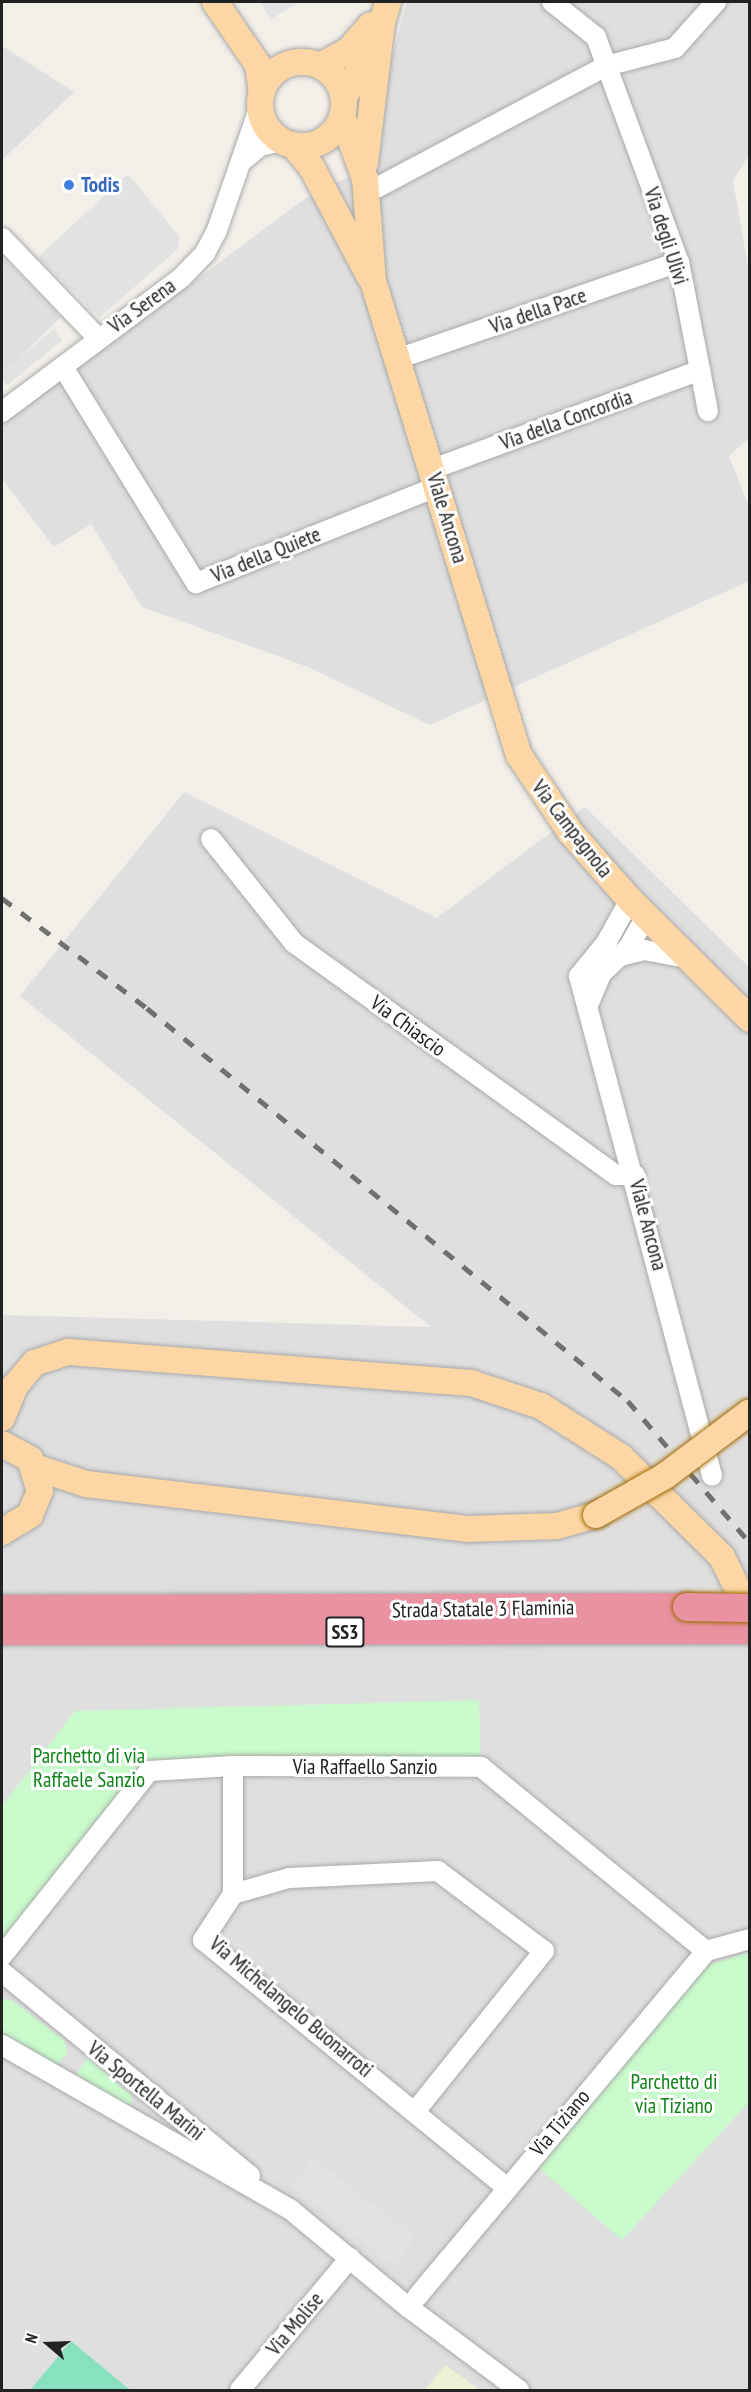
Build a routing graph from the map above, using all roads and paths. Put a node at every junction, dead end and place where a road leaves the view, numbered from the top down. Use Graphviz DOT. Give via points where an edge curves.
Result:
graph roads {
  1 [pos="215,2"];
  2 [pos="552,2"];
  3 [pos="716,2"];
  4 [pos="386,9"];
  5 [pos="244,39"];
  6 [pos="290,64"];
  7 [pos="320,66"];
  8 [pos="606,66"];
  9 [pos="261,100"];
  10 [pos="343,107"];
  11 [pos="288,143"];
  12 [pos="236,166"];
  13 [pos="367,195"];
  14 [pos="339,221"];
  15 [pos="2,237"];
  16 [pos="680,262"];
  17 [pos="373,281"];
  18 [pos="98,338"];
  19 [pos="397,359"];
  20 [pos="63,367"];
  21 [pos="700,370"];
  22 [pos="708,411"];
  23 [pos="2,412"];
  24 [pos="435,478"];
  25 [pos="519,755"];
  26 [pos="211,839"];
  27 [pos="638,909"];
  28 [pos="620,956"];
  29 [pos="688,958"];
  30 [pos="588,1005"];
  31 [pos="750,1020"];
  32 [pos="635,1175"];
  33 [pos="4,1412"];
  34 [pos="750,1412"];
  35 [pos="20,1455"];
  36 [pos="712,1476"];
  37 [pos="86,1484"];
  38 [pos="37,1502"];
  39 [pos="2,1532"];
  40 [pos="750,1608"];
  41 [pos="2,1609"];
  42 [pos="750,1614"];
  43 [pos="688,1618"];
  44 [pos="750,1630"];
  45 [pos="2,1631"];
  46 [pos="233,1766"];
  47 [pos="233,1894"];
  48 [pos="750,1939"];
  49 [pos="706,1951"];
  50 [pos="2,1956"];
  51 [pos="2,1972"];
  52 [pos="3,2048"];
  53 [pos="417,2109"];
  54 [pos="506,2187"];
  55 [pos="291,2210"];
  56 [pos="350,2258"];
  57 [pos="417,2297"];
  58 [pos="240,2391"];
  59 [pos="519,2391"];
  1 -- 5 [label="main road"];
  2 -- 8 [label="street, Via degli Ulivi" via="596,36"];
  3 -- 8 [label="street" via="675,48"];
  4 -- 7 [label="main road" via="349,50"];
  4 -- 10 [label="main road"];
  4 -- 13 [label="main road, Viale Ancona" via="368,117"];
  5 -- 6 [label="main road"];
  5 -- 9 [label="main road" via="258,65"];
  6 -- 7 [label="main road"];
  6 -- 9 [label="main road" via="268,80"];
  7 -- 10 [label="main road" via="332,74"];
  8 -- 13 [label="street"];
  8 -- 16 [label="street, Via degli Ulivi"];
  9 -- 11 [label="main road" via="267,126"];
  9 -- 12 [label="street, Via Serena"];
  10 -- 11 [label="main road" via="328,137 318,143"];
  10 -- 13 [label="main road, Viale Ancona"];
  11 -- 12 [label="street" via="260,146"];
  11 -- 14 [label="main road, Viale Ancona" via="312,168"];
  12 -- 18 [label="street, Via Serena" via="217,230 205,253 181,278"];
  13 -- 14 [label="street" via="356,223"];
  13 -- 17 [label="main road, Viale Ancona"];
  14 -- 17 [label="main road, Viale Ancona"];
  15 -- 18 [label="street"];
  16 -- 19 [label="street, Via della Pace"];
  16 -- 21 [label="street, Via degli Ulivi"];
  17 -- 19 [label="main road, Viale Ancona"];
  18 -- 20 [label="street, Via Serena"];
  19 -- 24 [label="main road, Viale Ancona"];
  20 -- 23 [label="street, Via Serena"];
  20 -- 24 [label="street, Via della Quiete" via="196,583"];
  21 -- 22 [label="street, Via degli Ulivi"];
  21 -- 24 [label="street, Via della Concordia"];
  24 -- 25 [label="main road, Viale Ancona"];
  25 -- 27 [label="main road, Via Campagnola" via="571,833"];
  26 -- 32 [label="street, Via Chiascio" via="294,943 616,1175"];
  27 -- 28 [label="street"];
  27 -- 29 [label="main road, Via Campagnola"];
  27 -- 30 [label="street, Viale Ancona" via="579,976"];
  28 -- 29 [label="street" via="659,950"];
  28 -- 30 [label="street" via="601,974"];
  29 -- 31 [label="main road, Via Campagnola"];
  30 -- 32 [label="street, Viale Ancona"];
  32 -- 36 [label="street, Viale Ancona"];
  33 -- 35 [label="main road"];
  33 -- 42 [label="main road" via="23,1374 34,1363 68,1352 471,1383 541,1406 621,1457 699,1530 738,1582"];
  34 -- 37 [label="main road, bridge" via="664,1476 596,1515 557,1526 467,1529"];
  35 -- 37 [label="main road"];
  35 -- 38 [label="main road"];
  37 -- 38 [label="main road"];
  38 -- 39 [label="main road" via="19,1526"];
  40 -- 43 [label="highway, Strada Statale 3 Flaminia / SS3, bridge"];
  41 -- 43 [label="highway, Strada Statale 3 Flaminia / SS3"];
  43 -- 44 [label="highway, Strada Statale 3 Flaminia / SS3"];
  43 -- 45 [label="highway, Strada Statale 3 Flaminia / SS3"];
  46 -- 47 [label="street"];
  46 -- 49 [label="street, Via Raffaello Sanzio" via="481,1767"];
  46 -- 50 [label="street, Via Raffaello Sanzio" via="149,1771"];
  47 -- 53 [label="street, Via Michelangelo Buonarroti" via="203,1940"];
  47 -- 53 [label="street" via="289,1878 438,1871 544,1951"];
  48 -- 49 [label="street"];
  49 -- 54 [label="street, Via Tiziano"];
  51 -- 55 [label="street, Via Sportella Marini"];
  52 -- 55 [label="street, Via Sportella Marini"];
  53 -- 54 [label="street, Via Michelangelo Buonarroti"];
  54 -- 57 [label="street, Via Tiziano"];
  55 -- 56 [label="street, Via Sportella Marini"];
  56 -- 58 [label="street, Via Molise"];
  56 -- 59 [label="street, Via Sportella Marini"];
}
